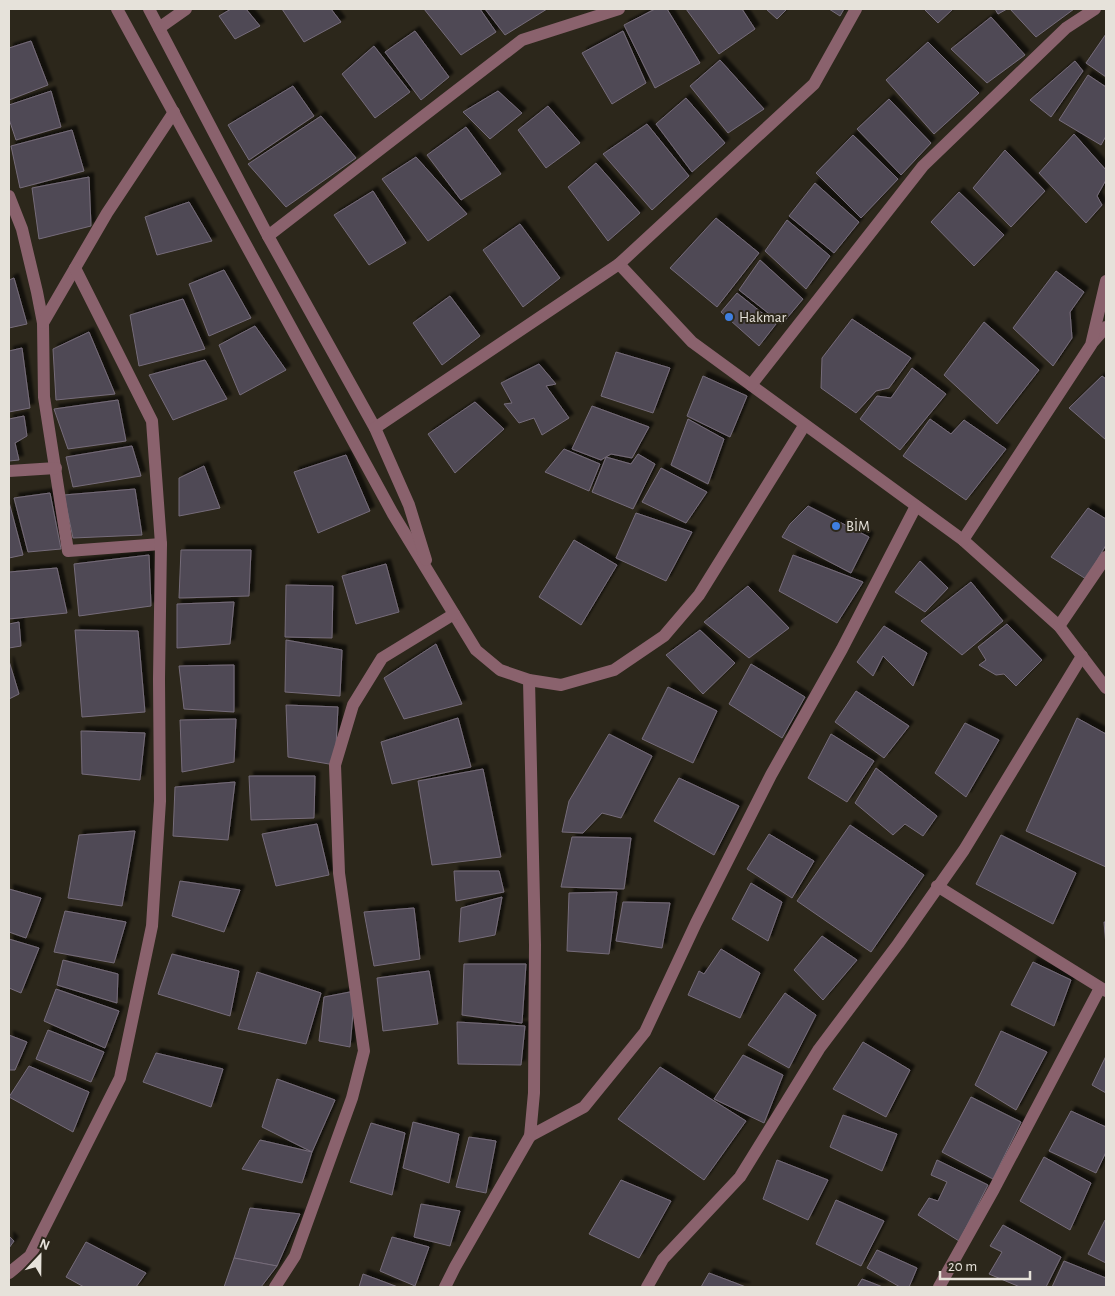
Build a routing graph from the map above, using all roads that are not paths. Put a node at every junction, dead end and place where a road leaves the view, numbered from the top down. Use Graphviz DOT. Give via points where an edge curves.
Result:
graph roads {
  1 [pos="117,9"];
  2 [pos="149,9"];
  3 [pos="186,9"];
  4 [pos="619,9"];
  5 [pos="856,9"];
  6 [pos="1095,9"];
  7 [pos="159,28"];
  8 [pos="174,112"];
  9 [pos="9,196"];
  10 [pos="268,236"];
  11 [pos="619,264"];
  12 [pos="75,268"];
  13 [pos="1106,281"];
  14 [pos="43,323"];
  15 [pos="1106,327"];
  16 [pos="1091,344"];
  17 [pos="751,386"];
  18 [pos="804,426"];
  19 [pos="376,428"];
  20 [pos="56,468"];
  21 [pos="9,471"];
  22 [pos="916,506"];
  23 [pos="963,540"];
  24 [pos="161,544"];
  25 [pos="1106,557"];
  26 [pos="432,580"];
  27 [pos="454,614"];
  28 [pos="1059,626"];
  29 [pos="1082,656"];
  30 [pos="529,680"];
  31 [pos="1106,688"];
  32 [pos="937,886"];
  33 [pos="1103,989"];
  34 [pos="530,1136"];
  35 [pos="9,1273"];
  36 [pos="275,1287"];
  37 [pos="446,1287"];
  38 [pos="647,1287"];
  39 [pos="939,1287"];
  1 -- 8 [label="street"];
  2 -- 7 [label="street"];
  3 -- 7 [label="street"];
  4 -- 10 [label="street" via="522,40"];
  5 -- 11 [label="street" via="814,84"];
  6 -- 17 [label="street" via="1066,28 923,166"];
  7 -- 10 [label="street"];
  8 -- 12 [label="street"];
  8 -- 26 [label="street" via="357,450"];
  9 -- 14 [label="street" via="22,229"];
  10 -- 19 [label="street"];
  11 -- 17 [label="street" via="692,342"];
  11 -- 19 [label="street"];
  12 -- 14 [label="street"];
  12 -- 24 [label="street" via="152,421"];
  13 -- 16 [label="street"];
  14 -- 20 [label="street" via="44,397"];
  15 -- 16 [label="street"];
  16 -- 23 [label="street"];
  17 -- 18 [label="street"];
  18 -- 22 [label="street"];
  18 -- 30 [label="street" via="699,595 664,636 614,670 561,685"];
  19 -- 26 [label="street" via="409,505"];
  20 -- 21 [label="street"];
  20 -- 24 [label="street" via="68,551"];
  22 -- 23 [label="street"];
  22 -- 34 [label="street" via="767,784 645,1032 584,1107"];
  23 -- 28 [label="street"];
  24 -- 35 [label="street" via="160,800 152,926 120,1078 30,1256"];
  25 -- 28 [label="street"];
  26 -- 27 [label="street"];
  27 -- 30 [label="street" via="476,650 500,670"];
  27 -- 36 [label="street" via="382,658 353,705 335,764 338,873 364,1051 352,1098 295,1256"];
  28 -- 29 [label="street"];
  29 -- 31 [label="street"];
  29 -- 32 [label="street" via="964,850"];
  30 -- 34 [label="street" via="535,945 534,1093"];
  32 -- 33 [label="street"];
  32 -- 38 [label="street" via="819,1049 740,1177 663,1259"];
  33 -- 39 [label="street"];
  34 -- 37 [label="street"];
}
